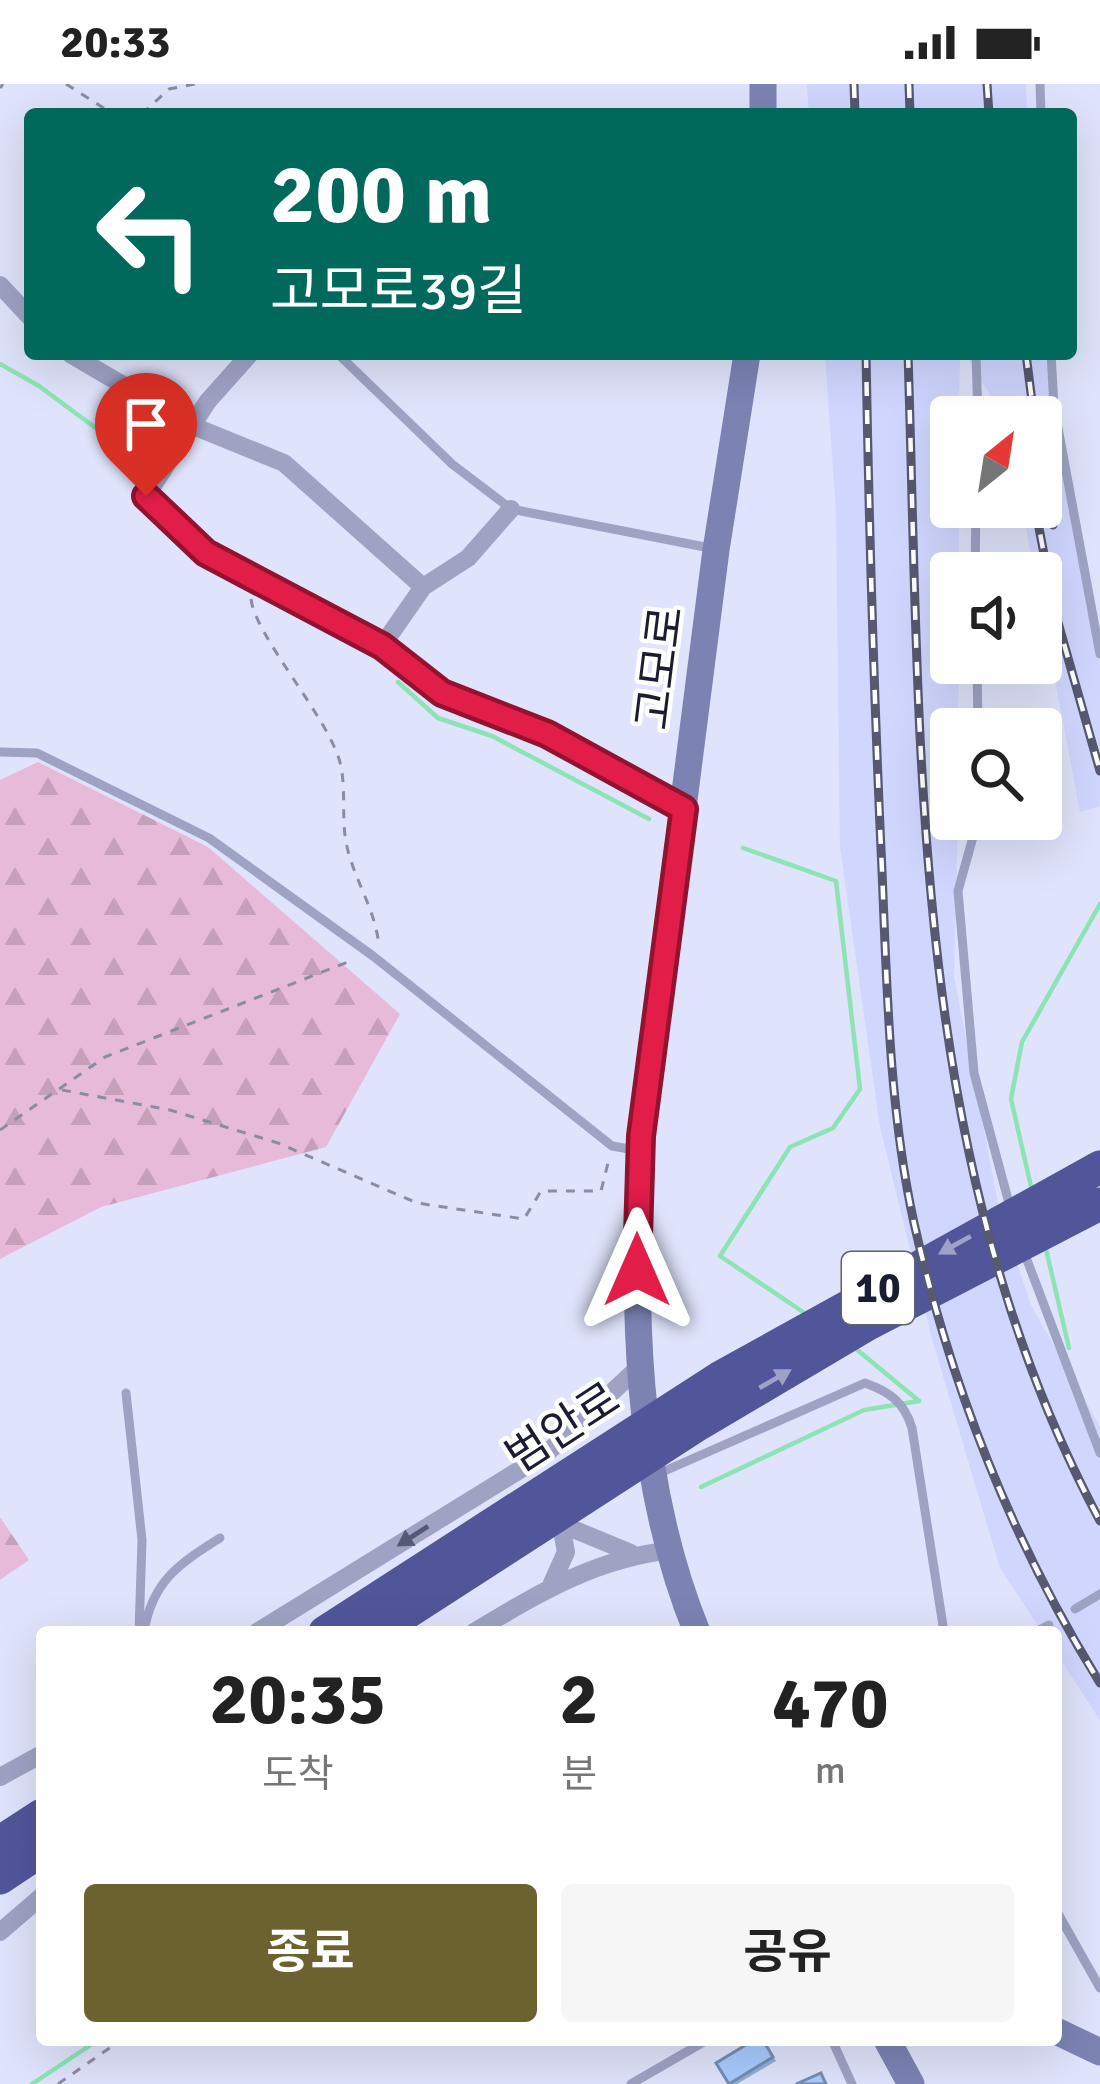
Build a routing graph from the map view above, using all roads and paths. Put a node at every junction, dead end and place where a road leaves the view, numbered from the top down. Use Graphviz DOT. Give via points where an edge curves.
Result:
graph roads {
  1 [pos="66,84"];
  2 [pos="195,84"];
  3 [pos="104,108"];
  4 [pos="148,108"];
  5 [pos="0,285"];
  6 [pos="24,311"];
  7 [pos="81,360"];
  8 [pos="245,360"];
  9 [pos="344,360"];
  10 [pos="746,360"];
  11 [pos="976,360"];
  12 [pos="1051,360"];
  13 [pos="977,396"];
  14 [pos="193,426"];
  15 [pos="146,496"];
  16 [pos="511,508"];
  17 [pos="716,550"];
  18 [pos="261,586"];
  19 [pos="423,587"];
  20 [pos="382,646"];
  21 [pos="1100,654"];
  22 [pos="0,752"];
  23 [pos="684,809"];
  24 [pos="972,840"];
  25 [pos="367,953"];
  26 [pos="60,1090"];
  27 [pos="0,1130"];
  28 [pos="626,1149"];
  29 [pos="1097,1168"];
  30 [pos="1100,1204"];
  31 [pos="640,1366"];
  32 [pos="126,1393"];
  33 [pos="1100,1453"];
  34 [pos="655,1475"];
  35 [pos="479,1495"];
  36 [pos="561,1526"];
  37 [pos="220,1538"];
  38 [pos="673,1550"];
  39 [pos="634,1554"];
  40 [pos="550,1588"];
  41 [pos="1099,1596"];
  42 [pos="1075,1609"];
  43 [pos="141,1626"];
  44 [pos="143,1626"];
  45 [pos="267,1626"];
  46 [pos="334,1626"];
  47 [pos="386,1626"];
  48 [pos="484,1626"];
  49 [pos="695,1626"];
  50 [pos="945,1626"];
  51 [pos="36,1757"];
  52 [pos="0,1777"];
  53 [pos="36,1819"];
  54 [pos="0,1842"];
  55 [pos="36,1854"];
  56 [pos="0,1879"];
  57 [pos="36,1901"];
  58 [pos="1062,1921"];
  59 [pos="0,1932"];
  60 [pos="1100,1988"];
  61 [pos="1062,2034"];
  62 [pos="112,2046"];
  63 [pos="697,2046"];
  64 [pos="835,2046"];
  65 [pos="890,2046"];
  66 [pos="1100,2052"];
  67 [pos="58,2084"];
  68 [pos="631,2084"];
  69 [pos="852,2084"];
  70 [pos="911,2084"];
  1 -- 3 [label="path"];
  2 -- 4 [label="path" via="169,89"];
  5 -- 6 [label="street"];
  7 -- 14 [label="street"];
  8 -- 14 [label="street"];
  9 -- 16 [label="lane" via="452,464"];
  10 -- 17 [label="main road, 고모로"];
  11 -- 13 [label="lane"];
  12 -- 21 [label="lane"];
  14 -- 15 [label="street"];
  14 -- 19 [label="street" via="284,463"];
  15 -- 18 [label="main road" via="206,553"];
  16 -- 17 [label="lane"];
  16 -- 19 [label="street" via="468,558"];
  17 -- 23 [label="main road, 고모로"];
  18 -- 20 [label="main road"];
  18 -- 25 [label="path" via="250,596 253,618 300,681 339,757 345,840 377,921 380,951"];
  19 -- 20 [label="street"];
  20 -- 23 [label="main road" via="442,693 547,734"];
  22 -- 25 [label="lane" via="38,753 208,838"];
  23 -- 28 [label="main road, 고모로"];
  24 -- 33 [label="lane" via="958,891 974,1073 1036,1293"];
  25 -- 26 [label="path" via="104,1057"];
  25 -- 28 [label="lane"];
  26 -- 27 [label="path"];
  26 -- 28 [label="path" via="170,1110 278,1143 417,1203 524,1219 541,1191 601,1191"];
  28 -- 31 [label="main road, 고모로"];
  29 -- 46 [label="highway, 범안로 / 10, one-way" via="718,1378"];
  47 -- 30 [label="highway, 범안로 / 10, one-way" via="868,1324"];
  31 -- 34 [label="main road, 고모로"];
  31 -- 35 [label="street" via="568,1436"];
  32 -- 43 [label="lane" via="142,1540"];
  34 -- 38 [label="main road, 고모로"];
  34 -- 50 [label="lane" via="865,1383 900,1401 912,1428"];
  35 -- 36 [label="street"];
  35 -- 45 [label="street, one-way"];
  36 -- 39 [label="street"];
  36 -- 40 [label="street" via="566,1552"];
  37 -- 44 [label="lane" via="169,1570"];
  38 -- 39 [label="street"];
  38 -- 49 [label="main road, 고모로"];
  39 -- 40 [label="street"];
  40 -- 48 [label="street"];
  41 -- 42 [label="lane"];
  51 -- 52 [label="street"];
  53 -- 54 [label="highway"];
  55 -- 56 [label="highway"];
  57 -- 59 [label="street"];
  58 -- 60 [label="lane"];
  61 -- 66 [label="main road"];
  62 -- 67 [label="path"];
  63 -- 68 [label="lane"];
  64 -- 69 [label="lane"];
  65 -- 70 [label="main road"];
}
